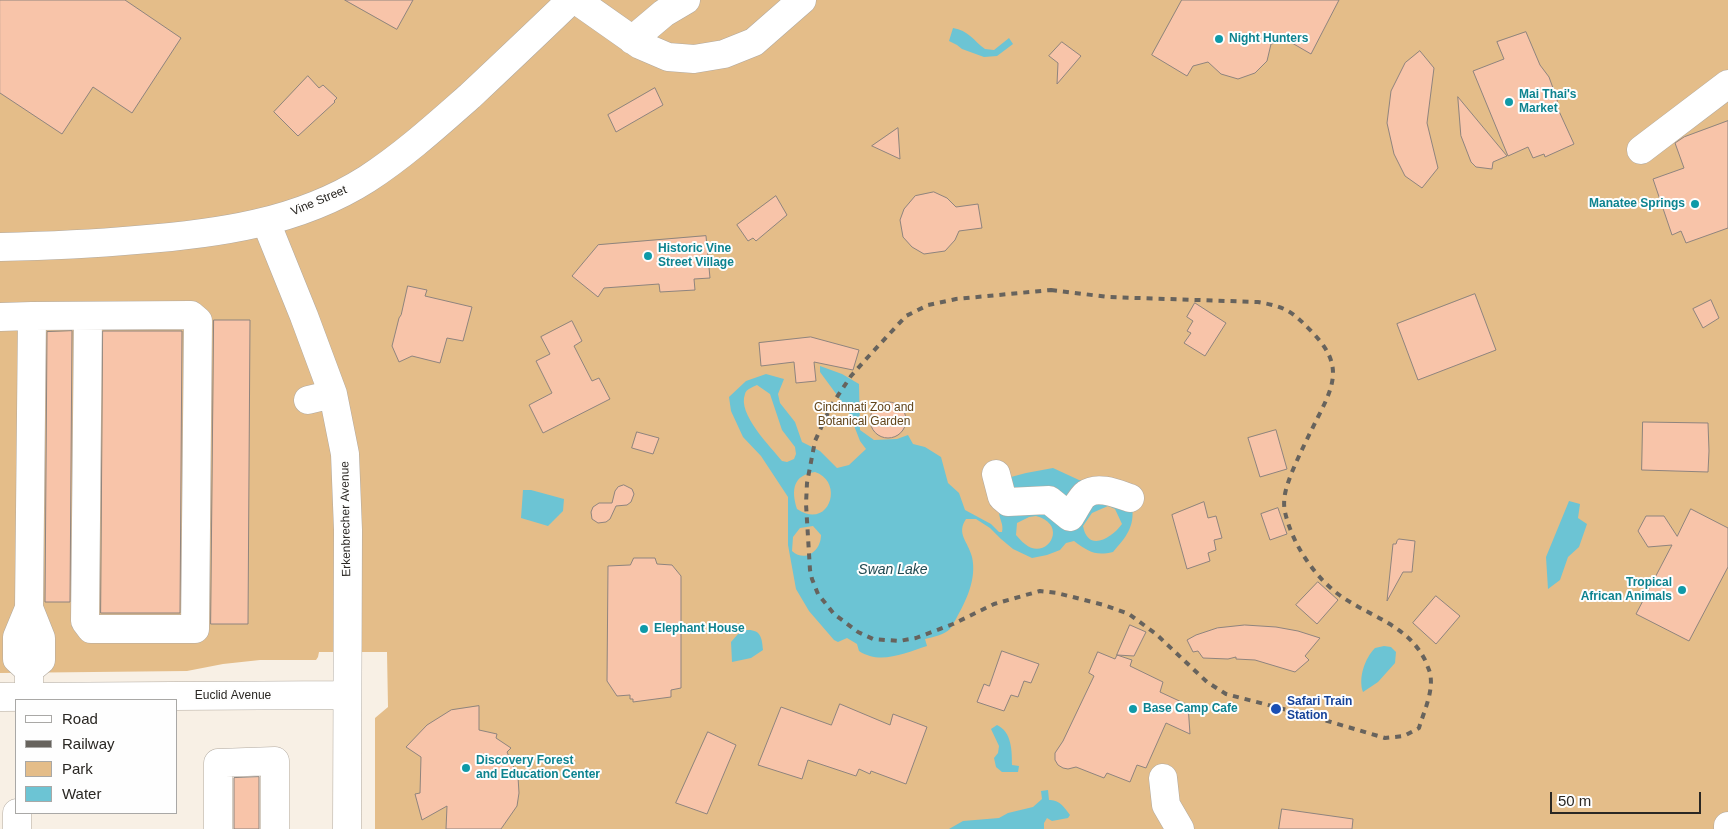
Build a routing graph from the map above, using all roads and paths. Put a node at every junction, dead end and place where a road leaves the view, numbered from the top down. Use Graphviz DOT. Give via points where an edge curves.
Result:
graph roads {
  1 [pos="571,0"];
  2 [pos="576,0"];
  3 [pos="686,0"];
  4 [pos="802,0"];
  5 [pos="632,40"];
  6 [pos="1728,84"];
  7 [pos="1641,150"];
  8 [pos="266,222"];
  9 [pos="5,244"];
  10 [pos="32,316"];
  11 [pos="88,316"];
  12 [pos="0,317"];
  13 [pos="996,474"];
  14 [pos="1130,498"];
  15 [pos="347,695"];
  16 [pos="16,698"];
  17 [pos="1163,778"];
  18 [pos="17,814"];
  19 [pos="17,829"];
  20 [pos="218,829"];
  21 [pos="275,829"];
  22 [pos="346,829"];
  23 [pos="1180,829"];
  1 -- 8 [label="street, Vine Street" via="447,116 400,155 341,193"];
  2 -- 5 [label="street"];
  3 -- 5 [label="street" via="664,13"];
  4 -- 5 [label="street" via="754,42 724,54 694,59 668,57"];
  6 -- 7 [label="street"];
  8 -- 9 [label="street, Vine Street" via="185,236 105,243"];
  8 -- 15 [label="street, Erkenbrecher Avenue" via="320,397 339,420 346,464 348,530"];
  10 -- 11 [label="street"];
  10 -- 12 [label="street"];
  10 -- 16 [label="street" via="29,670"];
  11 -- 11 [label="street" via="191,315 198,321 195,629 91,629 85,621"];
  13 -- 14 [label="street" via="1002,497 1008,502 1049,500 1070,517 1086,494 1104,490"];
  15 -- 16 [label="street, Euclid Avenue"];
  15 -- 22 [label="street, Erkenbrecher Avenue"];
  17 -- 23 [label="street" via="1166,804"];
  18 -- 19 [label="street"];
  20 -- 21 [label="street" via="218,763 275,761"];
}
